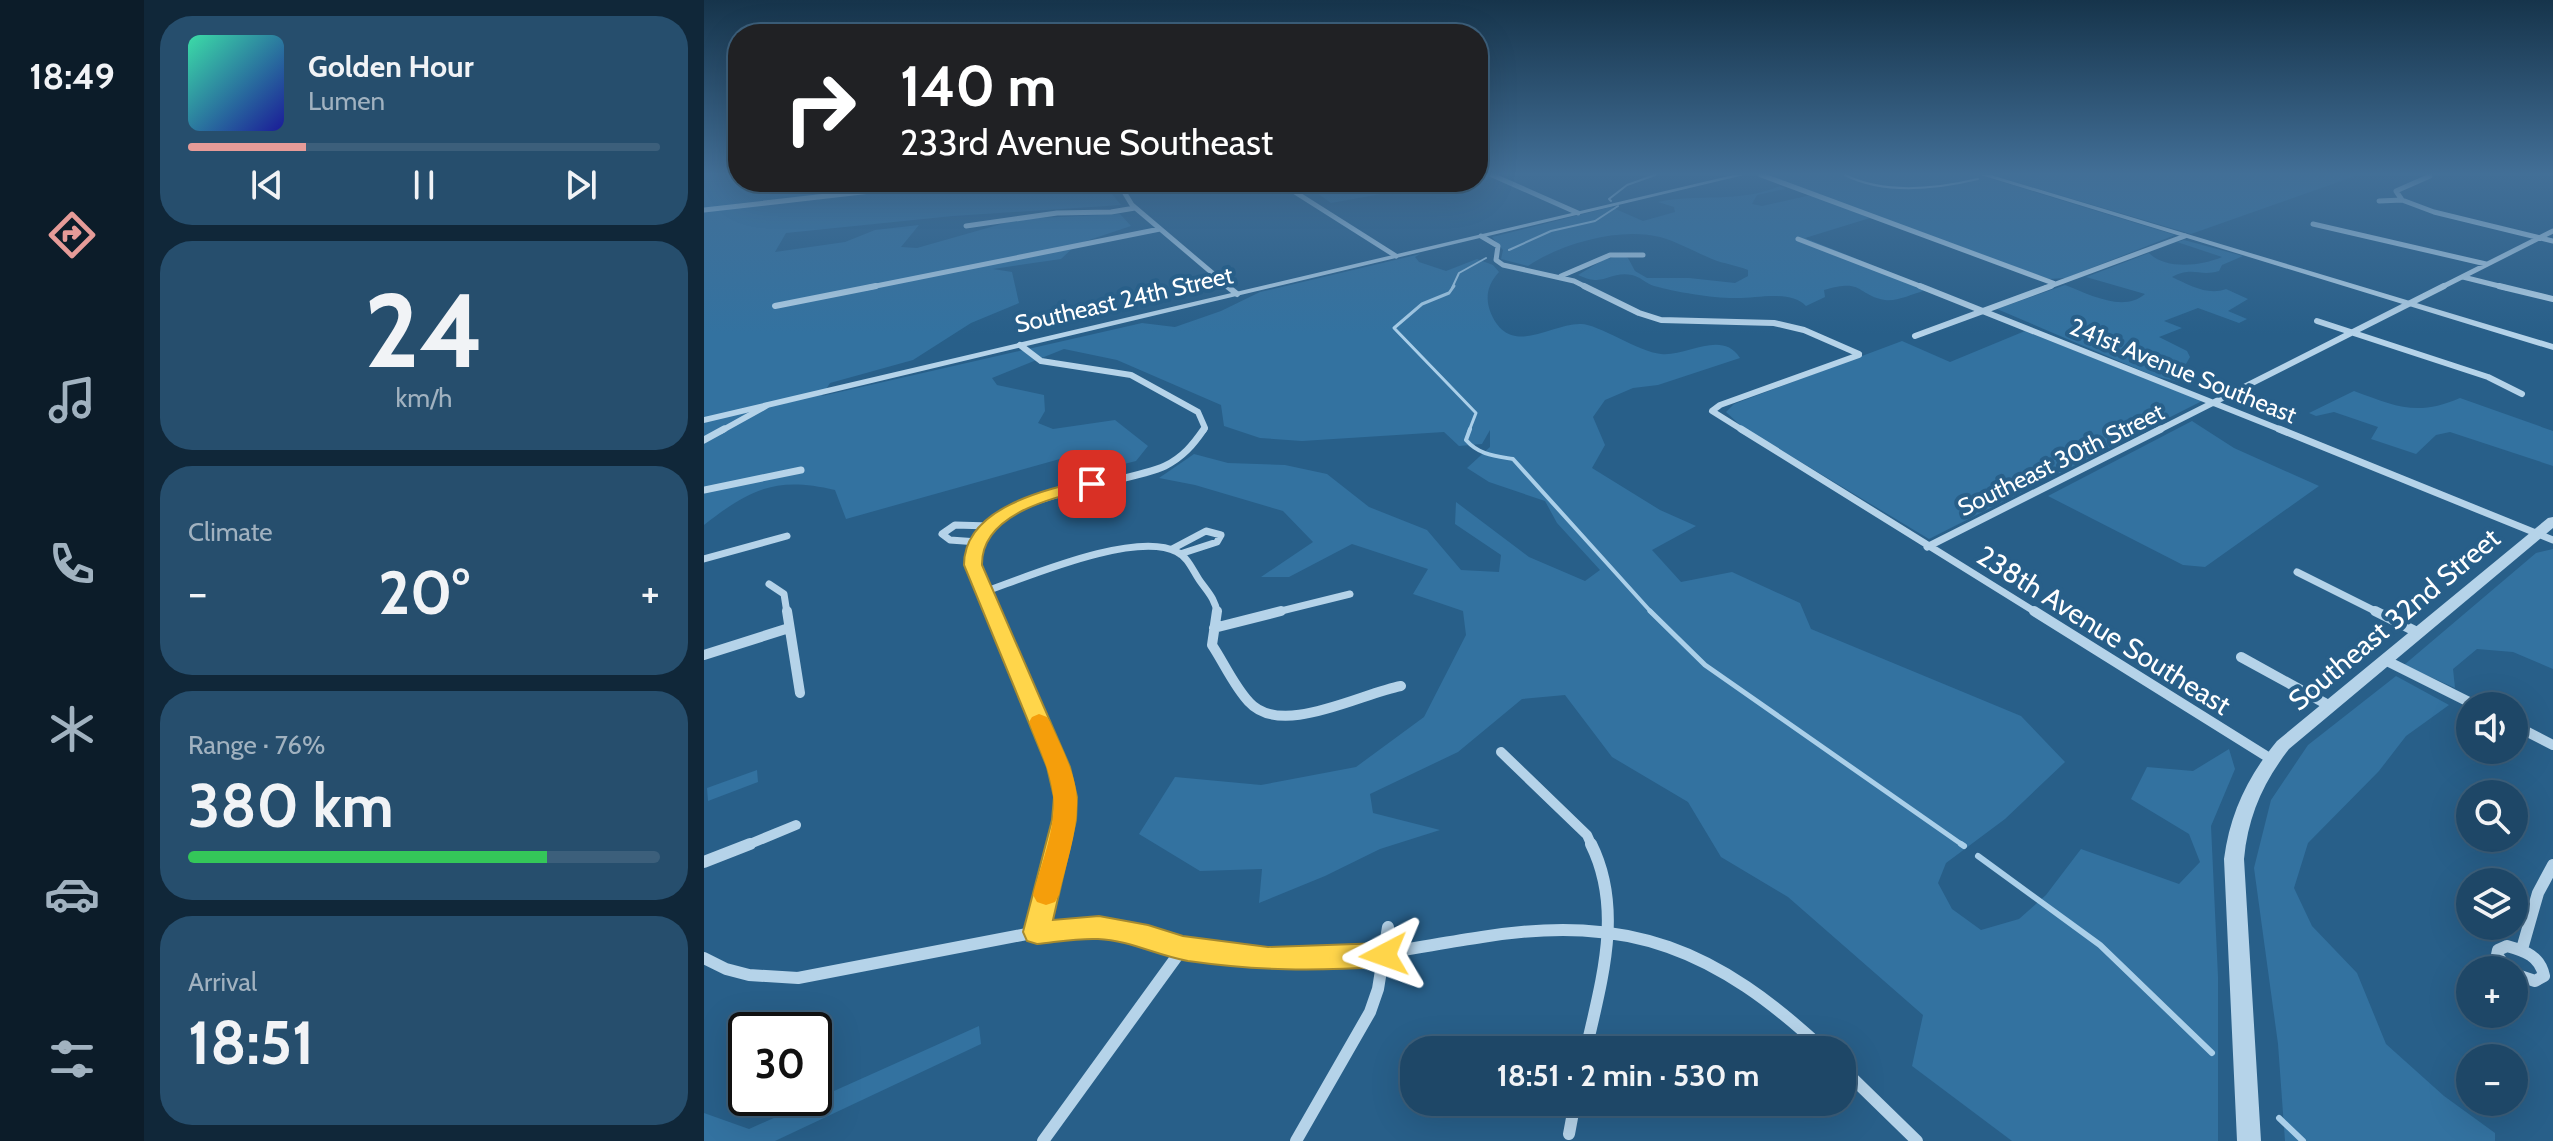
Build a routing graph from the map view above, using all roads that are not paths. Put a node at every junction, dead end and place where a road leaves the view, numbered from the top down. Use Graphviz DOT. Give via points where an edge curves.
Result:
graph roads {
  1 [pos="1352,228"];
  2 [pos="1514,228"];
  3 [pos="1908,228"];
  4 [pos="2160,228"];
  5 [pos="2331,228"];
  6 [pos="2500,228"];
  7 [pos="1160,229"];
  8 [pos="2553,231"];
  9 [pos="1481,236"];
  10 [pos="2185,236"];
  11 [pos="2540,238"];
  12 [pos="1798,239"];
  13 [pos="2553,241"];
  14 [pos="1643,255"];
  15 [pos="1396,256"];
  16 [pos="2487,264"];
  17 [pos="1560,277"];
  18 [pos="2463,277"];
  19 [pos="2053,283"];
  20 [pos="1237,294"];
  21 [pos="2553,299"];
  22 [pos="2410,304"];
  23 [pos="775,306"];
  24 [pos="1982,310"];
  25 [pos="2317,321"];
  26 [pos="2353,333"];
  27 [pos="1915,336"];
  28 [pos="1020,345"];
  29 [pos="2553,347"];
  30 [pos="2522,394"];
  31 [pos="2216,404"];
  32 [pos="766,406"];
  33 [pos="704,420"];
  34 [pos="704,440"];
  35 [pos="801,470"];
  36 [pos="704,490"];
  37 [pos="2553,521"];
  38 [pos="988,528"];
  39 [pos="2537,534"];
  40 [pos="787,536"];
  41 [pos="2553,540"];
  42 [pos="978,542"];
  43 [pos="1927,547"];
  44 [pos="1176,551"];
  45 [pos="704,559"];
  46 [pos="2297,572"];
  47 [pos="769,584"];
  48 [pos="984,592"];
  49 [pos="1350,594"];
  50 [pos="789,628"];
  51 [pos="1214,628"];
  52 [pos="2419,633"];
  53 [pos="704,655"];
  54 [pos="2241,657"];
  55 [pos="2385,660"];
  56 [pos="1401,686"];
  57 [pos="800,693"];
  58 [pos="2456,696"];
  59 [pos="2330,706"];
  60 [pos="2528,732"];
  61 [pos="2553,745"];
  62 [pos="1501,752"];
  63 [pos="2271,759"];
  64 [pos="796,825"];
  65 [pos="704,862"];
  66 [pos="2553,865"];
  67 [pos="1388,927"];
  68 [pos="1610,930"];
  69 [pos="1037,932"];
  70 [pos="1183,948"];
  71 [pos="2522,949"];
  72 [pos="1384,955"];
  73 [pos="2499,956"];
  74 [pos="704,958"];
  75 [pos="2528,979"];
  76 [pos="1589,1036"];
  77 [pos="1809,1036"];
  78 [pos="1856,1082"];
  79 [pos="1572,1116"];
  80 [pos="1569,1134"];
  81 [pos="1043,1141"];
  82 [pos="1296,1141"];
  83 [pos="1917,1141"];
  84 [pos="2249,1141"];
  1 -- 15 [label="street"];
  2 -- 9 [label="street, Southeast 24th Street"];
  3 -- 19 [label="street"];
  4 -- 10 [label="street"];
  5 -- 16 [label="street"];
  6 -- 11 [label="street"];
  7 -- 20 [label="street"];
  7 -- 23 [label="street"];
  8 -- 11 [label="street, Southeast 30th Street"];
  9 -- 15 [label="street, Southeast 24th Street"];
  9 -- 17 [label="street" via="1498,246 1496,260 1503,265"];
  10 -- 19 [label="street"];
  10 -- 22 [label="street"];
  11 -- 13 [label="street"];
  11 -- 16 [label="street, Southeast 30th Street"];
  12 -- 24 [label="street, 241st Avenue Southeast"];
  14 -- 17 [label="street" via="1610,253"];
  15 -- 20 [label="street, Southeast 24th Street"];
  16 -- 18 [label="street, Southeast 30th Street"];
  17 -- 43 [label="street, 238th Avenue Southeast" via="1661,320 1774,323 1818,335 1859,355 1712,411"];
  18 -- 21 [label="street"];
  18 -- 22 [label="street, Southeast 30th Street"];
  19 -- 24 [label="street"];
  20 -- 28 [label="street, Southeast 24th Street"];
  22 -- 26 [label="street, Southeast 30th Street"];
  22 -- 29 [label="street"];
  24 -- 27 [label="street"];
  24 -- 31 [label="street, 241st Avenue Southeast"];
  25 -- 26 [label="street"];
  26 -- 30 [label="street" via="2488,377"];
  26 -- 31 [label="street, Southeast 30th Street"];
  28 -- 32 [label="street, Southeast 24th Street"];
  28 -- 38 [label="street" via="1041,361 1131,375 1191,407 1205,428 1188,450 1162,466 1037,498"];
  31 -- 39 [label="street, 241st Avenue Southeast"];
  31 -- 43 [label="street, Southeast 30th Street"];
  32 -- 33 [label="street, Southeast 24th Street"];
  32 -- 34 [label="street"];
  35 -- 36 [label="street"];
  37 -- 39 [label="street, Southeast 32nd Street"];
  38 -- 42 [label="street"];
  38 -- 42 [label="street" via="960,524 943,532 942,537 950,540"];
  39 -- 41 [label="street, 241st Avenue Southeast"];
  39 -- 52 [label="street, Southeast 32nd Street"];
  40 -- 45 [label="street"];
  42 -- 48 [label="street" via="972,558"];
  43 -- 63 [label="street, 238th Avenue Southeast"];
  44 -- 44 [label="street" via="1213,543 1221,535 1206,531"];
  44 -- 48 [label="street" via="1145,546 1115,550"];
  44 -- 51 [label="street" via="1215,603"];
  46 -- 52 [label="street"];
  47 -- 50 [label="street" via="784,594"];
  48 -- 69 [label="street" via="1058,767 1065,797"];
  49 -- 51 [label="street"];
  50 -- 53 [label="street"];
  50 -- 57 [label="street"];
  51 -- 56 [label="street" via="1214,650 1250,704 1270,715 1300,716"];
  52 -- 55 [label="street, Southeast 32nd Street"];
  54 -- 59 [label="street"];
  55 -- 58 [label="street"];
  55 -- 59 [label="street, Southeast 32nd Street"];
  59 -- 63 [label="street, Southeast 32nd Street"];
  60 -- 61 [label="street"];
  62 -- 68 [label="street" via="1574,821 1597,851 1609,885"];
  63 -- 84 [label="street, Southeast 32nd Street" via="2243,808 2234,859"];
  64 -- 65 [label="street"];
  66 -- 71 [label="street" via="2538,893"];
  67 -- 72 [label="street"];
  68 -- 72 [label="street" via="1534,928"];
  68 -- 76 [label="street"];
  68 -- 77 [label="street" via="1657,941 1718,967 1777,1005"];
  69 -- 70 [label="street" via="1099,928"];
  69 -- 74 [label="street" via="798,978 731,971"];
  70 -- 72 [label="street" via="1268,959"];
  70 -- 81 [label="street"];
  71 -- 73 [label="street" via="2507,946 2498,950"];
  71 -- 75 [label="street" via="2544,971 2535,981"];
  72 -- 82 [label="street" via="1370,1012"];
  78 -- 83 [label="street"];
  79 -- 80 [label="street"];
}
